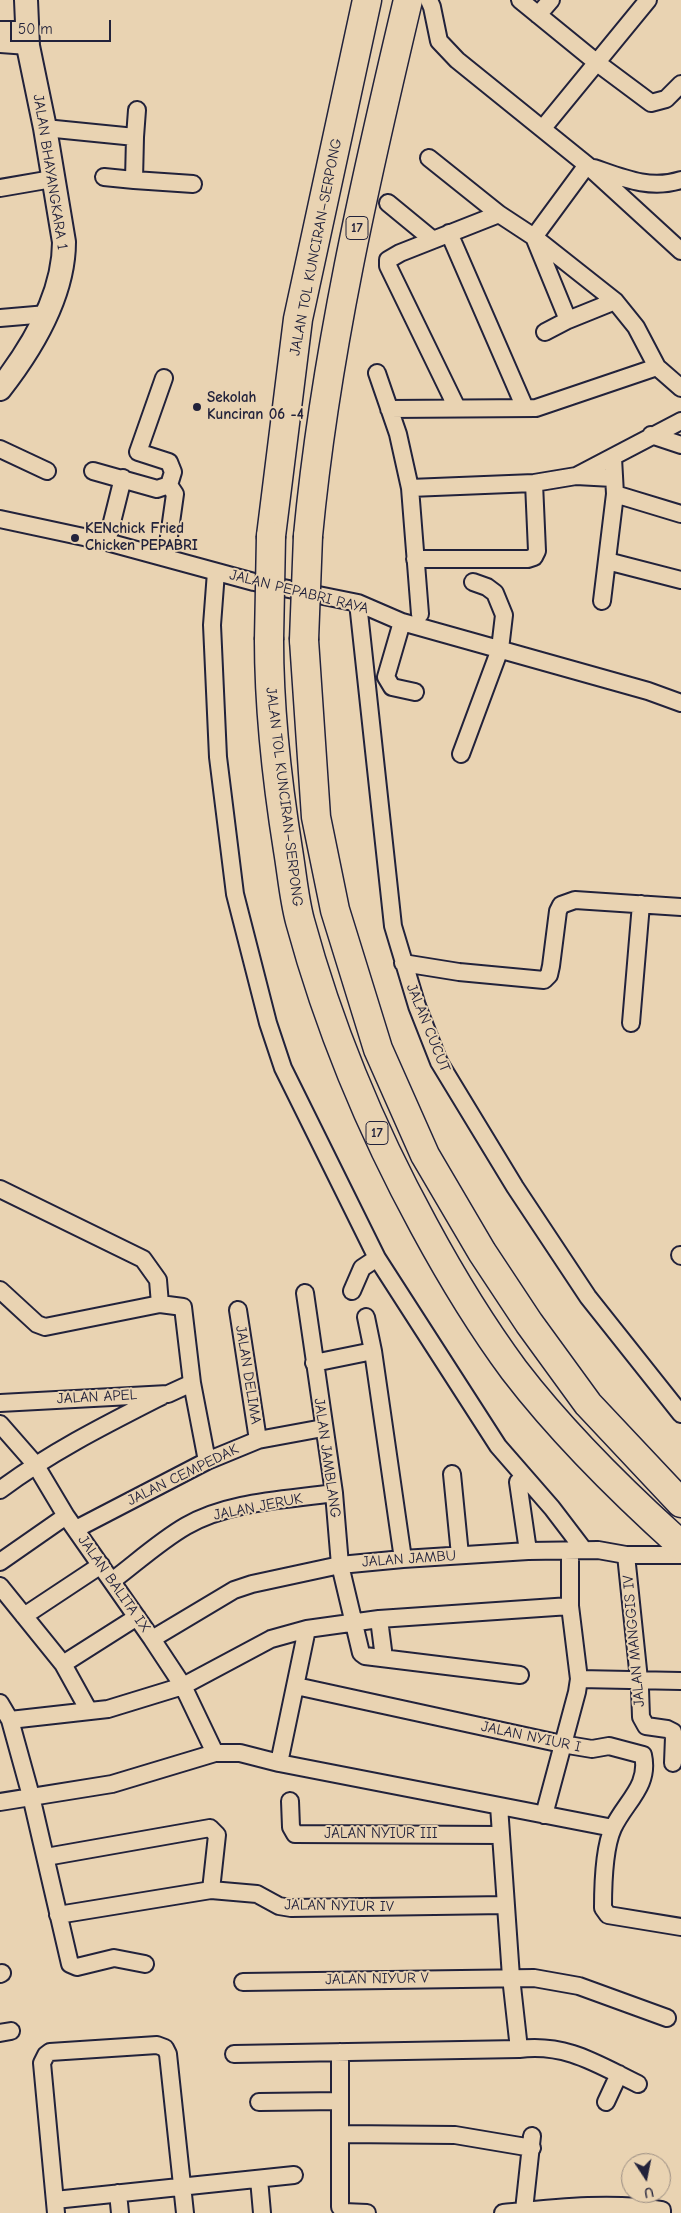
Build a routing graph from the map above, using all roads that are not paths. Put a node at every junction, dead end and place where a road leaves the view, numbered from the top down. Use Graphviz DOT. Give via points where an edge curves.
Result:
graph roads {
  1 [pos="26,0"];
  2 [pos="367,0"];
  3 [pos="408,0"];
  4 [pos="429,0"];
  5 [pos="520,0"];
  6 [pos="551,0"];
  7 [pos="648,0"];
  8 [pos="538,15"];
  9 [pos="0,30"];
  10 [pos="27,38"];
  11 [pos="0,44"];
  12 [pos="596,62"];
  13 [pos="681,84"];
  14 [pos="137,110"];
  15 [pos="45,128"];
  16 [pos="543,128"];
  17 [pos="135,137"];
  18 [pos="429,158"];
  19 [pos="587,165"];
  20 [pos="104,176"];
  21 [pos="52,179"];
  22 [pos="134,180"];
  23 [pos="681,180"];
  24 [pos="193,184"];
  25 [pos="0,188"];
  26 [pos="388,203"];
  27 [pos="499,214"];
  28 [pos="449,233"];
  29 [pos="534,237"];
  30 [pos="433,240"];
  31 [pos="681,251"];
  32 [pos="615,301"];
  33 [pos="47,314"];
  34 [pos="0,318"];
  35 [pos="568,320"];
  36 [pos="545,332"];
  37 [pos="657,366"];
  38 [pos="377,373"];
  39 [pos="4,376"];
  40 [pos="164,378"];
  41 [pos="681,388"];
  42 [pos="458,408"];
  43 [pos="524,408"];
  44 [pos="389,409"];
  45 [pos="681,421"];
  46 [pos="651,435"];
  47 [pos="681,445"];
  48 [pos="0,449"];
  49 [pos="614,458"];
  50 [pos="48,471"];
  51 [pos="93,471"];
  52 [pos="576,476"];
  53 [pos="123,478"];
  54 [pos="534,483"];
  55 [pos="169,485"];
  56 [pos="614,486"];
  57 [pos="410,488"];
  58 [pos="681,514"];
  59 [pos="0,519"];
  60 [pos="108,542"];
  61 [pos="166,558"];
  62 [pos="415,559"];
  63 [pos="607,561"];
  64 [pos="216,572"];
  65 [pos="681,580"];
  66 [pos="473,582"];
  67 [pos="602,601"];
  68 [pos="358,603"];
  69 [pos="420,614"];
  70 [pos="402,622"];
  71 [pos="500,649"];
  72 [pos="415,692"];
  73 [pos="681,703"];
  74 [pos="461,754"];
  75 [pos="641,904"];
  76 [pos="681,907"];
  77 [pos="403,963"];
  78 [pos="631,1023"];
  79 [pos="0,1189"];
  80 [pos="377,1258"];
  81 [pos="0,1290"];
  82 [pos="352,1291"];
  83 [pos="305,1293"];
  84 [pos="160,1304"];
  85 [pos="238,1310"];
  86 [pos="366,1317"];
  87 [pos="373,1352"];
  88 [pos="314,1363"];
  89 [pos="192,1383"];
  90 [pos="168,1394"];
  91 [pos="0,1403"];
  92 [pos="681,1414"];
  93 [pos="0,1424"];
  94 [pos="323,1428"];
  95 [pos="258,1440"];
  96 [pos="207,1460"];
  97 [pos="35,1464"];
  98 [pos="452,1474"];
  99 [pos="518,1482"];
  100 [pos="0,1490"];
  101 [pos="334,1493"];
  102 [pos="681,1503"];
  103 [pos="71,1522"];
  104 [pos="679,1546"];
  105 [pos="577,1550"];
  106 [pos="528,1551"];
  107 [pos="460,1555"];
  108 [pos="626,1555"];
  109 [pos="403,1559"];
  110 [pos="0,1562"];
  111 [pos="101,1565"];
  112 [pos="340,1565"];
  113 [pos="112,1581"];
  114 [pos="0,1586"];
  115 [pos="570,1606"];
  116 [pos="24,1616"];
  117 [pos="137,1617"];
  118 [pos="379,1619"];
  119 [pos="355,1622"];
  120 [pos="307,1629"];
  121 [pos="152,1639"];
  122 [pos="384,1658"];
  123 [pos="63,1664"];
  124 [pos="520,1675"];
  125 [pos="579,1678"];
  126 [pos="639,1680"];
  127 [pos="681,1681"];
  128 [pos="183,1686"];
  129 [pos="296,1686"];
  130 [pos="0,1703"];
  131 [pos="88,1711"];
  132 [pos="10,1720"];
  133 [pos="562,1744"];
  134 [pos="215,1753"];
  135 [pos="279,1763"];
  136 [pos="673,1763"];
  137 [pos="31,1796"];
  138 [pos="290,1801"];
  139 [pos="0,1802"];
  140 [pos="499,1806"];
  141 [pos="544,1815"];
  142 [pos="613,1828"];
  143 [pos="501,1835"];
  144 [pos="46,1857"];
  145 [pos="211,1890"];
  146 [pos="506,1906"];
  147 [pos="58,1915"];
  148 [pos="681,1927"];
  149 [pos="145,1964"];
  150 [pos="511,1976"];
  151 [pos="243,1982"];
  152 [pos="667,2018"];
  153 [pos="520,2049"];
  154 [pos="340,2052"];
  155 [pos="234,2054"];
  156 [pos="619,2074"];
  157 [pos="638,2084"];
  158 [pos="340,2101"];
  159 [pos="259,2102"];
  160 [pos="606,2102"];
  161 [pos="341,2134"];
  162 [pos="294,2176"];
  163 [pos="260,2179"];
  164 [pos="181,2188"];
  165 [pos="118,2193"];
  166 [pos="55,2206"];
  167 [pos="524,2210"];
  168 [pos="579,2210"];
  169 [pos="120,2213"];
  170 [pos="185,2213"];
  171 [pos="262,2213"];
  172 [pos="367,2213"];
  173 [pos="503,2213"];
  174 [pos="662,2213"];
  1 -- 10 [label="street, JALAN BHAYANGKARA 1"];
  2 -- 104 [label="highway, JALAN TOL KUNCIRAN–SERPONG / 17, bridge" via="298,319 271,536 270,701 299,920 345,1061 393,1170 456,1286 514,1369 564,1430"];
  3 -- 102 [label="highway, JALAN TOL KUNCIRAN–SERPONG / 17, bridge" via="336,324 315,458 307,546 304,640 316,817 335,910 378,1049 424,1155 513,1300 588,1404"];
  4 -- 16 [label="street" via="439,41"];
  5 -- 8 [label="street"];
  6 -- 8 [label="street"];
  7 -- 12 [label="street"];
  8 -- 12 [label="street"];
  9 -- 10 [label="street"];
  10 -- 11 [label="street"];
  10 -- 15 [label="street, JALAN BHAYANGKARA 1"];
  12 -- 13 [label="street" via="650,103 666,99"];
  12 -- 16 [label="street"];
  14 -- 17 [label="street"];
  15 -- 17 [label="street"];
  15 -- 21 [label="street, JALAN BHAYANGKARA 1"];
  16 -- 19 [label="street"];
  17 -- 22 [label="street"];
  18 -- 27 [label="street"];
  19 -- 23 [label="street" via="642,184"];
  19 -- 29 [label="street"];
  19 -- 31 [label="street"];
  20 -- 22 [label="street"];
  21 -- 25 [label="street"];
  21 -- 33 [label="street, JALAN BHAYANGKARA 1" via="64,242 64,260"];
  22 -- 24 [label="street"];
  26 -- 30 [label="street"];
  27 -- 28 [label="street"];
  27 -- 29 [label="street"];
  28 -- 30 [label="street"];
  28 -- 43 [label="street"];
  29 -- 32 [label="street"];
  29 -- 35 [label="street"];
  30 -- 42 [label="street" via="393,257 388,260 388,266"];
  32 -- 35 [label="street"];
  32 -- 37 [label="street" via="636,327"];
  33 -- 34 [label="street"];
  33 -- 39 [label="street, JALAN BHAYANGKARA 1"];
  35 -- 36 [label="street"];
  37 -- 41 [label="street"];
  37 -- 43 [label="street" via="545,406"];
  38 -- 44 [label="street"];
  40 -- 55 [label="street" via="138,452 169,462 173,472"];
  42 -- 43 [label="street"];
  42 -- 44 [label="street"];
  44 -- 57 [label="street" via="402,446"];
  45 -- 46 [label="street"];
  46 -- 47 [label="street"];
  46 -- 49 [label="street"];
  48 -- 50 [label="street"];
  49 -- 52 [label="street"];
  49 -- 56 [label="street"];
  51 -- 53 [label="street"];
  52 -- 54 [label="street"];
  52 -- 56 [label="street"];
  53 -- 55 [label="street" via="157,489"];
  53 -- 60 [label="street"];
  54 -- 57 [label="street"];
  54 -- 62 [label="street" via="538,551 534,556 528,559"];
  55 -- 61 [label="street" via="175,494"];
  56 -- 58 [label="street"];
  56 -- 63 [label="street"];
  57 -- 62 [label="street"];
  59 -- 60 [label="street, JALAN PEPABRI RAYA"];
  60 -- 61 [label="street, JALAN PEPABRI RAYA"];
  61 -- 64 [label="street, JALAN PEPABRI RAYA"];
  62 -- 69 [label="street"];
  63 -- 65 [label="street"];
  63 -- 67 [label="street"];
  64 -- 68 [label="street, JALAN PEPABRI RAYA"];
  64 -- 80 [label="street" via="212,626 218,757 235,894 283,1068"];
  66 -- 71 [label="street" via="495,592 499,600 504,614"];
  68 -- 70 [label="street, JALAN PEPABRI RAYA"];
  68 -- 77 [label="street, JALAN CUCUT" via="393,926"];
  70 -- 71 [label="street, JALAN PEPABRI RAYA"];
  70 -- 72 [label="street" via="386,677 392,687"];
  71 -- 73 [label="street, JALAN PEPABRI RAYA"];
  71 -- 74 [label="street"];
  75 -- 76 [label="street"];
  75 -- 77 [label="street" via="575,900 561,906 552,966 544,980"];
  75 -- 78 [label="street"];
  77 -- 92 [label="street, JALAN CUCUT" via="439,1062 515,1187 588,1297"];
  79 -- 84 [label="street" via="143,1259 158,1280"];
  80 -- 82 [label="street" via="362,1268"];
  80 -- 105 [label="street" via="498,1446 552,1508"];
  81 -- 84 [label="street" via="37,1324 45,1327"];
  83 -- 88 [label="street, JALAN JAMBLANG"];
  84 -- 89 [label="street" via="183,1307"];
  85 -- 95 [label="street, JALAN DELIMA"];
  86 -- 87 [label="street"];
  87 -- 88 [label="street"];
  87 -- 109 [label="street"];
  88 -- 94 [label="street, JALAN JAMBLANG"];
  89 -- 90 [label="street, JALAN APEL"];
  89 -- 96 [label="street"];
  90 -- 91 [label="street, JALAN APEL"];
  90 -- 97 [label="street" via="77,1439"];
  93 -- 97 [label="street, JALAN BALITA IX"];
  94 -- 95 [label="street, JALAN CEMPEDAK"];
  94 -- 101 [label="street, JALAN JAMBLANG"];
  95 -- 96 [label="street, JALAN CEMPEDAK"];
  96 -- 103 [label="street, JALAN CEMPEDAK"];
  97 -- 100 [label="street"];
  97 -- 103 [label="street, JALAN BALITA IX"];
  98 -- 107 [label="street"];
  99 -- 106 [label="street"];
  101 -- 112 [label="street, JALAN JAMBLANG"];
  101 -- 113 [label="street, JALAN JERUK" via="214,1513 186,1526"];
  103 -- 110 [label="street, JALAN CEMPEDAK"];
  103 -- 111 [label="street, JALAN BALITA IX"];
  104 -- 108 [label="street, JALAN JAMBU"];
  105 -- 106 [label="street, JALAN JAMBU"];
  105 -- 108 [label="street, JALAN JAMBU"];
  105 -- 115 [label="street"];
  106 -- 107 [label="street, JALAN JAMBU"];
  107 -- 109 [label="street, JALAN JAMBU"];
  108 -- 126 [label="street, JALAN MANGGIS IV"];
  109 -- 112 [label="street, JALAN JAMBU"];
  111 -- 113 [label="street, JALAN BALITA IX"];
  111 -- 116 [label="street"];
  112 -- 119 [label="street, JALAN JAMBLANG"];
  112 -- 121 [label="street, JALAN JAMBU" via="234,1590"];
  113 -- 117 [label="street, JALAN BALITA IX"];
  114 -- 116 [label="street"];
  115 -- 118 [label="street"];
  115 -- 125 [label="street"];
  116 -- 123 [label="street"];
  117 -- 121 [label="street, JALAN BALITA IX"];
  117 -- 123 [label="street"];
  118 -- 119 [label="street"];
  118 -- 122 [label="street"];
  119 -- 120 [label="street"];
  119 -- 122 [label="street, JALAN JAMBLANG" via="362,1655"];
  120 -- 128 [label="street" via="271,1639"];
  120 -- 129 [label="street"];
  121 -- 128 [label="street, JALAN BALITA IX"];
  122 -- 124 [label="street, JALAN JAMBLANG"];
  123 -- 131 [label="street"];
  125 -- 126 [label="street"];
  125 -- 133 [label="street"];
  126 -- 127 [label="street"];
  126 -- 136 [label="street, JALAN MANGGIS IV" via="642,1722 646,1726 673,1732"];
  128 -- 131 [label="street" via="108,1709"];
  128 -- 134 [label="street, JALAN BALITA IX"];
  129 -- 133 [label="street, JALAN NYIUR I"];
  129 -- 135 [label="street"];
  130 -- 132 [label="street"];
  131 -- 132 [label="street"];
  132 -- 137 [label="street"];
  133 -- 141 [label="street"];
  133 -- 142 [label="street, JALAN NYIUR I" via="592,1749 609,1746 643,1755 645,1765 641,1786"];
  134 -- 135 [label="street" via="240,1753"];
  134 -- 137 [label="street" via="112,1784"];
  135 -- 140 [label="street"];
  137 -- 139 [label="street"];
  137 -- 144 [label="street"];
  138 -- 143 [label="street, JALAN NYIUR III" via="291,1827 295,1834"];
  140 -- 141 [label="street"];
  140 -- 143 [label="street"];
  141 -- 142 [label="street"];
  142 -- 148 [label="street, JALAN NYIUR I" via="603,1877 602,1908 608,1915"];
  143 -- 146 [label="street"];
  144 -- 145 [label="street" via="210,1828 217,1835"];
  144 -- 147 [label="street"];
  145 -- 146 [label="street, JALAN NYIUR IV" via="256,1894 279,1906 291,1908"];
  145 -- 147 [label="street, JALAN NYIUR IV"];
  146 -- 150 [label="street"];
  147 -- 149 [label="street" via="73,1967 114,1958"];
  150 -- 151 [label="street, JALAN NIYUR V"];
  150 -- 152 [label="street, JALAN NIYUR V" via="579,1986"];
  150 -- 153 [label="street"];
  153 -- 154 [label="street"];
  153 -- 156 [label="street" via="540,2046 559,2049"];
  154 -- 155 [label="street"];
  154 -- 158 [label="street"];
  156 -- 157 [label="street"];
  156 -- 160 [label="street"];
  158 -- 159 [label="street"];
  158 -- 161 [label="street"];
  161 -- 167 [label="street" via="455,2135 532,2142"];
  161 -- 172 [label="street" via="340,2207 344,2212"];
  162 -- 163 [label="street"];
  163 -- 164 [label="street"];
  163 -- 171 [label="street"];
  164 -- 165 [label="street"];
  164 -- 166 [label="street" via="165,2048 50,2052 42,2063"];
  164 -- 170 [label="street"];
  165 -- 166 [label="street"];
  165 -- 169 [label="street"];
  167 -- 168 [label="street"];
  167 -- 173 [label="street"];
  168 -- 174 [label="street" via="637,2206 662,2210"];
}
